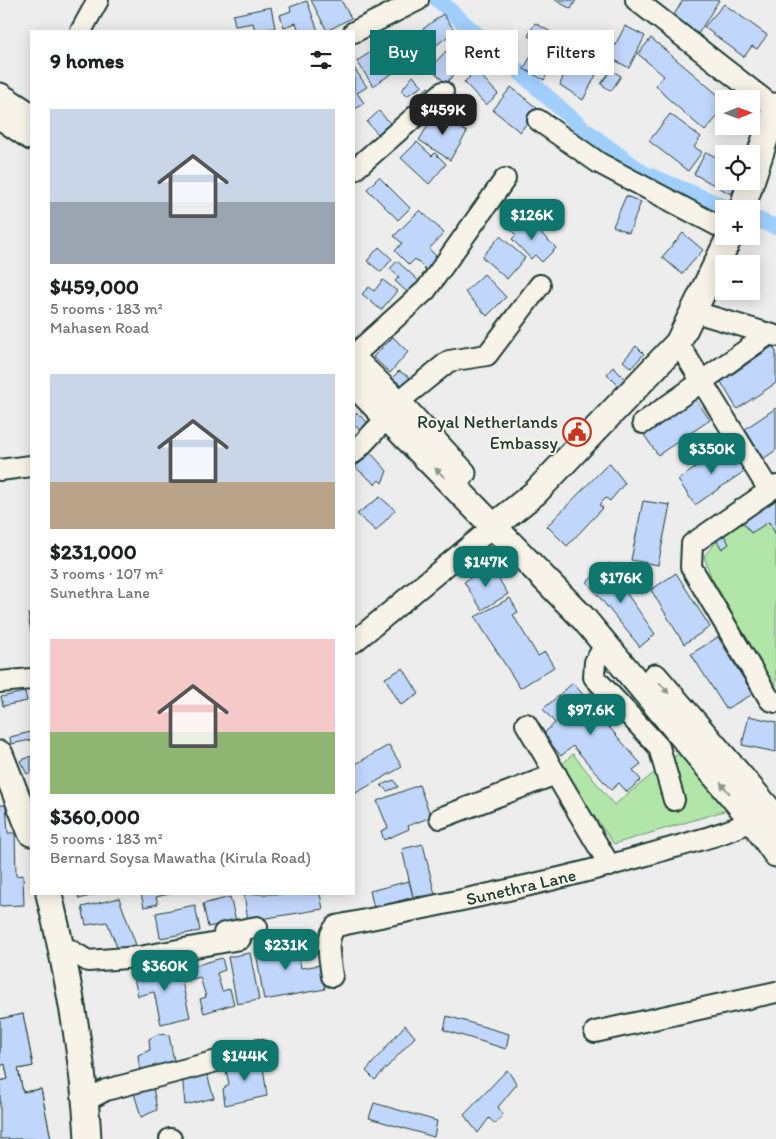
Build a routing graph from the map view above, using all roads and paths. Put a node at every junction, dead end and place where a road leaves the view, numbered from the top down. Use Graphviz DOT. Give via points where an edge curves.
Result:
graph roads {
  1 [pos="98,0"];
  2 [pos="418,0"];
  3 [pos="636,0"];
  4 [pos="82,30"];
  5 [pos="355,32"];
  6 [pos="443,92"];
  7 [pos="776,107"];
  8 [pos="2,110"];
  9 [pos="30,116"];
  10 [pos="538,120"];
  11 [pos="30,136"];
  12 [pos="355,169"];
  13 [pos="506,179"];
  14 [pos="746,200"];
  15 [pos="715,224"];
  16 [pos="726,245"];
  17 [pos="540,285"];
  18 [pos="695,312"];
  19 [pos="772,335"];
  20 [pos="678,342"];
  21 [pos="355,354"];
  22 [pos="355,361"];
  23 [pos="700,381"];
  24 [pos="355,385"];
  25 [pos="392,410"];
  26 [pos="642,423"];
  27 [pos="355,452"];
  28 [pos="30,466"];
  29 [pos="0,470"];
  30 [pos="772,488"];
  31 [pos="500,521"];
  32 [pos="355,641"];
  33 [pos="606,644"];
  34 [pos="30,679"];
  35 [pos="0,682"];
  36 [pos="776,702"];
  37 [pos="526,724"];
  38 [pos="0,754"];
  39 [pos="556,774"];
  40 [pos="26,799"];
  41 [pos="674,800"];
  42 [pos="769,814"];
  43 [pos="440,818"];
  44 [pos="30,826"];
  45 [pos="776,854"];
  46 [pos="610,866"];
  47 [pos="49,895"];
  48 [pos="257,927"];
  49 [pos="240,939"];
  50 [pos="60,944"];
  51 [pos="111,960"];
  52 [pos="332,976"];
  53 [pos="776,992"];
  54 [pos="595,1032"];
  55 [pos="259,1050"];
  56 [pos="85,1101"];
  57 [pos="88,1139"];
  1 -- 4 [label="street"];
  2 -- 5 [label="street"];
  3 -- 7 [label="street"];
  6 -- 12 [label="street"];
  7 -- 14 [label="main road"];
  8 -- 9 [label="main road"];
  8 -- 11 [label="main road"];
  10 -- 15 [label="street" via="599,163"];
  13 -- 21 [label="street" via="426,290"];
  16 -- 18 [label="main road"];
  17 -- 25 [label="street" via="487,354 449,360"];
  18 -- 19 [label="street"];
  18 -- 20 [label="main road"];
  19 -- 23 [label="street"];
  20 -- 23 [label="street"];
  20 -- 31 [label="main road" via="535,493"];
  22 -- 25 [label="main road"];
  23 -- 26 [label="street"];
  23 -- 30 [label="street"];
  24 -- 25 [label="main road"];
  25 -- 27 [label="street"];
  25 -- 31 [label="main road"];
  28 -- 29 [label="street"];
  30 -- 36 [label="street" via="692,544 691,568 770,700"];
  31 -- 32 [label="street"];
  31 -- 33 [label="main road"];
  31 -- 42 [label="main road, one-way" via="595,608"];
  33 -- 41 [label="street" via="595,662 594,677 659,747"];
  42 -- 33 [label="main road, one-way"];
  34 -- 35 [label="street"];
  37 -- 39 [label="street"];
  38 -- 40 [label="main road"];
  39 -- 43 [label="street"];
  39 -- 46 [label="street"];
  40 -- 44 [label="main road"];
  42 -- 45 [label="main road"];
  42 -- 46 [label="street, Sunethra Lane"];
  46 -- 52 [label="street, Sunethra Lane" via="540,884 336,926 330,933 329,943"];
  47 -- 50 [label="main road"];
  48 -- 51 [label="street" via="140,950"];
  49 -- 51 [label="street"];
  50 -- 51 [label="street" via="88,961"];
  50 -- 56 [label="main road"];
  53 -- 54 [label="street"];
  55 -- 56 [label="street" via="106,1090"];
  56 -- 57 [label="main road"];
}
